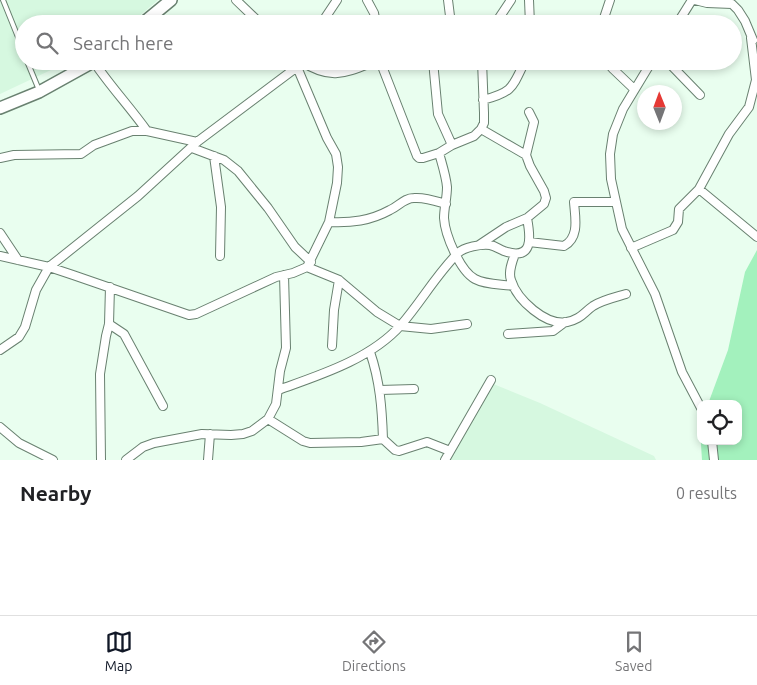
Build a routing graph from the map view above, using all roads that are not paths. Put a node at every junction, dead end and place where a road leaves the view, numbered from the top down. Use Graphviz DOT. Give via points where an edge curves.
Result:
graph roads {
  1 [pos="3,0"];
  2 [pos="172,0"];
  3 [pos="236,0"];
  4 [pos="337,0"];
  5 [pos="367,0"];
  6 [pos="448,0"];
  7 [pos="511,0"];
  8 [pos="529,0"];
  9 [pos="610,0"];
  10 [pos="694,0"];
  11 [pos="153,15"];
  12 [pos="252,15"];
  13 [pos="327,15"];
  14 [pos="374,15"];
  15 [pos="450,15"];
  16 [pos="501,15"];
  17 [pos="530,15"];
  18 [pos="605,15"];
  19 [pos="683,15"];
  20 [pos="741,15"];
  21 [pos="742,16"];
  22 [pos="15,30"];
  23 [pos="754,41"];
  24 [pos="30,70"];
  25 [pos="79,70"];
  26 [pos="99,70"];
  27 [pos="290,70"];
  28 [pos="302,70"];
  29 [pos="317,70"];
  30 [pos="352,70"];
  31 [pos="382,70"];
  32 [pos="434,70"];
  33 [pos="482,70"];
  34 [pos="521,70"];
  35 [pos="614,70"];
  36 [pos="646,70"];
  37 [pos="676,70"];
  38 [pos="634,89"];
  39 [pos="39,92"];
  40 [pos="700,95"];
  41 [pos="483,100"];
  42 [pos="0,108"];
  43 [pos="529,112"];
  44 [pos="481,129"];
  45 [pos="147,131"];
  46 [pos="194,145"];
  47 [pos="452,145"];
  48 [pos="439,153"];
  49 [pos="526,155"];
  50 [pos="214,156"];
  51 [pos="0,158"];
  52 [pos="698,190"];
  53 [pos="616,202"];
  54 [pos="446,204"];
  55 [pos="527,218"];
  56 [pos="329,222"];
  57 [pos="0,233"];
  58 [pos="757,237"];
  59 [pos="529,242"];
  60 [pos="480,246"];
  61 [pos="631,248"];
  62 [pos="515,254"];
  63 [pos="456,255"];
  64 [pos="0,256"];
  65 [pos="220,256"];
  66 [pos="18,260"];
  67 [pos="309,264"];
  68 [pos="49,267"];
  69 [pos="284,275"];
  70 [pos="338,280"];
  71 [pos="513,286"];
  72 [pos="110,287"];
  73 [pos="626,294"];
  74 [pos="565,322"];
  75 [pos="109,324"];
  76 [pos="467,324"];
  77 [pos="400,326"];
  78 [pos="508,334"];
  79 [pos="332,346"];
  80 [pos="0,350"];
  81 [pos="370,352"];
  82 [pos="491,380"];
  83 [pos="414,389"];
  84 [pos="278,390"];
  85 [pos="380,390"];
  86 [pos="697,400"];
  87 [pos="163,406"];
  88 [pos="268,419"];
  89 [pos="0,427"];
  90 [pos="210,434"];
  91 [pos="383,439"];
  92 [pos="712,445"];
  93 [pos="450,451"];
  94 [pos="53,460"];
  95 [pos="101,460"];
  96 [pos="126,460"];
  97 [pos="208,460"];
  98 [pos="445,460"];
  99 [pos="714,460"];
  1 -- 22 [label="lane"];
  2 -- 11 [label="main road"];
  3 -- 12 [label="street"];
  4 -- 13 [label="street"];
  5 -- 14 [label="street"];
  6 -- 15 [label="street"];
  7 -- 16 [label="street"];
  8 -- 17 [label="street"];
  9 -- 18 [label="street"];
  10 -- 19 [label="street"];
  10 -- 20 [label="street" via="732,4"];
  21 -- 23 [label="street"];
  23 -- 52 [label="street" via="756,80 749,107 729,134"];
  24 -- 39 [label="lane"];
  25 -- 39 [label="main road"];
  26 -- 45 [label="street"];
  27 -- 46 [label="street"];
  28 -- 56 [label="street" via="326,138 336,154 337,183"];
  29 -- 30 [label="street" via="333,74"];
  31 -- 48 [label="street" via="417,156 421,158"];
  32 -- 47 [label="street" via="438,114"];
  33 -- 41 [label="street"];
  34 -- 41 [label="street" via="508,91"];
  35 -- 38 [label="street"];
  36 -- 38 [label="street"];
  37 -- 40 [label="street"];
  38 -- 53 [label="street" via="613,134 611,178"];
  39 -- 42 [label="main road"];
  41 -- 44 [label="street" via="484,123"];
  43 -- 49 [label="street" via="534,122"];
  44 -- 47 [label="street" via="474,136"];
  44 -- 49 [label="street"];
  45 -- 46 [label="street"];
  45 -- 51 [label="street" via="132,131 94,145 80,154"];
  46 -- 50 [label="street"];
  46 -- 68 [label="street" via="138,196"];
  47 -- 48 [label="street"];
  48 -- 54 [label="street" via="447,185"];
  49 -- 55 [label="street" via="546,198 544,204"];
  50 -- 65 [label="street" via="221,207"];
  50 -- 67 [label="street" via="224,160 245,179"];
  52 -- 58 [label="street"];
  52 -- 61 [label="street" via="680,209 673,230"];
  53 -- 59 [label="street" via="574,202 574,235 564,246"];
  53 -- 61 [label="street" via="622,229"];
  54 -- 56 [label="street" via="413,198 404,200 392,210 357,222"];
  54 -- 63 [label="street" via="445,226"];
  55 -- 59 [label="street"];
  55 -- 60 [label="street" via="506,227"];
  56 -- 67 [label="street"];
  57 -- 66 [label="street"];
  59 -- 62 [label="street" via="524,253"];
  60 -- 62 [label="street" via="490,245"];
  60 -- 63 [label="street" via="461,250"];
  61 -- 86 [label="street" via="655,294 682,372"];
  62 -- 71 [label="street" via="510,274"];
  63 -- 71 [label="street" via="475,279"];
  63 -- 77 [label="street"];
  64 -- 66 [label="street"];
  66 -- 68 [label="street"];
  67 -- 69 [label="street"];
  67 -- 70 [label="street"];
  68 -- 72 [label="street"];
  68 -- 80 [label="street" via="36,290 19,337"];
  69 -- 72 [label="street" via="189,315"];
  69 -- 84 [label="street" via="286,348"];
  70 -- 77 [label="street"];
  70 -- 79 [label="street"];
  71 -- 74 [label="street" via="540,316"];
  72 -- 75 [label="street"];
  73 -- 74 [label="street" via="594,305 580,318"];
  74 -- 78 [label="street" via="553,331"];
  75 -- 87 [label="street" via="124,334"];
  75 -- 95 [label="street" via="100,374"];
  76 -- 77 [label="street" via="431,329"];
  77 -- 81 [label="street"];
  81 -- 84 [label="street" via="321,375"];
  81 -- 85 [label="street"];
  82 -- 93 [label="street"];
  83 -- 85 [label="street"];
  84 -- 88 [label="street" via="276,404"];
  85 -- 91 [label="street"];
  88 -- 90 [label="street" via="248,432"];
  88 -- 91 [label="street" via="310,443"];
  89 -- 94 [label="street" via="19,443"];
  90 -- 96 [label="street" via="154,443"];
  90 -- 97 [label="street"];
  91 -- 93 [label="street" via="399,451 427,442"];
  92 -- 99 [label="street"];
  93 -- 98 [label="street"];
}
